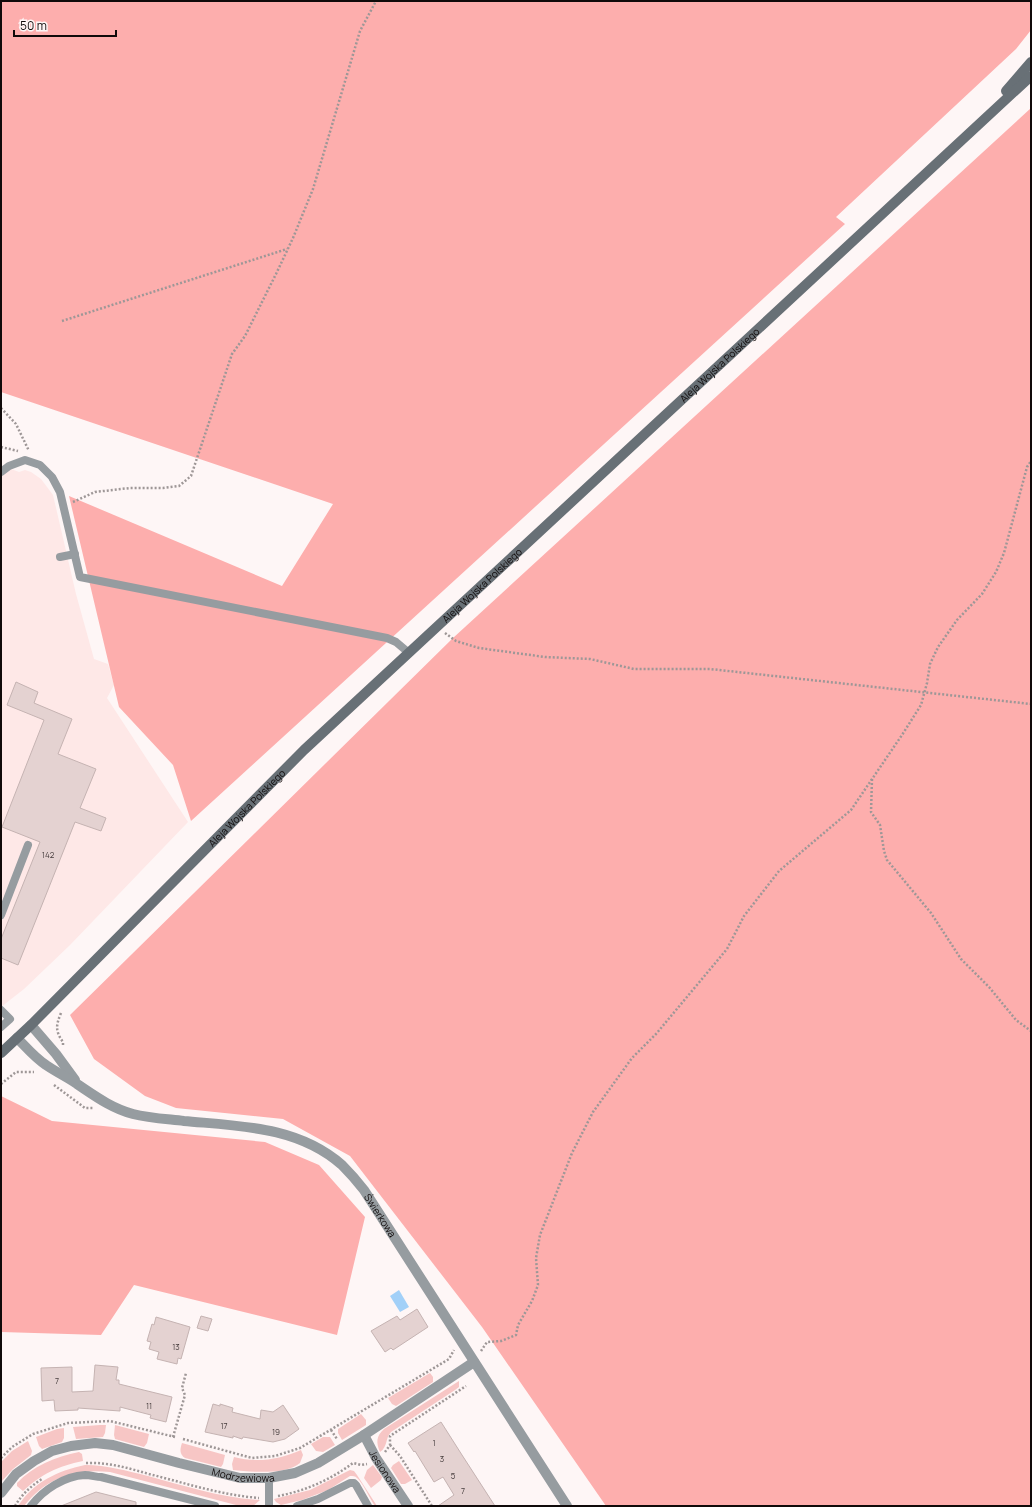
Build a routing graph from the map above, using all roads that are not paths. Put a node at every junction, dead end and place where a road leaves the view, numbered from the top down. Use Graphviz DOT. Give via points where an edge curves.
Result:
graph roads {
  1 [pos="1031,62"];
  2 [pos="1031,76"];
  3 [pos="974,128"];
  4 [pos="1,472"];
  5 [pos="75,554"];
  6 [pos="60,557"];
  7 [pos="409,653"];
  8 [pos="28,845"];
  9 [pos="1,915"];
  10 [pos="1,1010"];
  11 [pos="31,1025"];
  12 [pos="1,1027"];
  13 [pos="17,1038"];
  14 [pos="1,1052"];
  15 [pos="77,1083"];
  16 [pos="474,1362"];
  17 [pos="364,1435"];
  18 [pos="269,1478"];
  19 [pos="1,1493"];
  20 [pos="269,1502"];
  21 [pos="31,1506"];
  22 [pos="215,1506"];
  23 [pos="297,1506"];
  24 [pos="368,1506"];
  25 [pos="408,1506"];
  26 [pos="567,1506"];
  1 -- 3 [label="main road, Aleja Wojska Polskiego"];
  2 -- 3 [label="main road, Aleja Wojska Polskiego"];
  3 -- 7 [label="main road, Aleja Wojska Polskiego"];
  4 -- 5 [label="lane" via="25,460 40,465 52,477 60,492"];
  5 -- 6 [label="lane"];
  5 -- 7 [label="lane" via="80,577 380,636 396,642"];
  7 -- 11 [label="main road, Aleja Wojska Polskiego" via="304,750"];
  8 -- 9 [label="lane"];
  10 -- 12 [label="lane" via="10,1019"];
  11 -- 13 [label="main road, Aleja Wojska Polskiego"];
  11 -- 15 [label="street"];
  13 -- 14 [label="main road, Aleja Wojska Polskiego"];
  13 -- 15 [label="street" via="45,1064"];
  15 -- 16 [label="street, Świerkowa" via="111,1106 132,1114 255,1128 281,1133 314,1145 342,1165 364,1190"];
  16 -- 17 [label="street, Modrzewiowa"];
  16 -- 26 [label="street, Świerkowa"];
  17 -- 18 [label="street, Modrzewiowa" via="318,1463 295,1473"];
  17 -- 25 [label="street, Jesionowa"];
  18 -- 19 [label="street, Modrzewiowa" via="225,1475 113,1445 95,1443 52,1450 16,1474"];
  18 -- 20 [label="lane"];
  21 -- 22 [label="lane" via="44,1492 59,1482 85,1475"];
  23 -- 24 [label="lane" via="350,1483 356,1485"];
}
